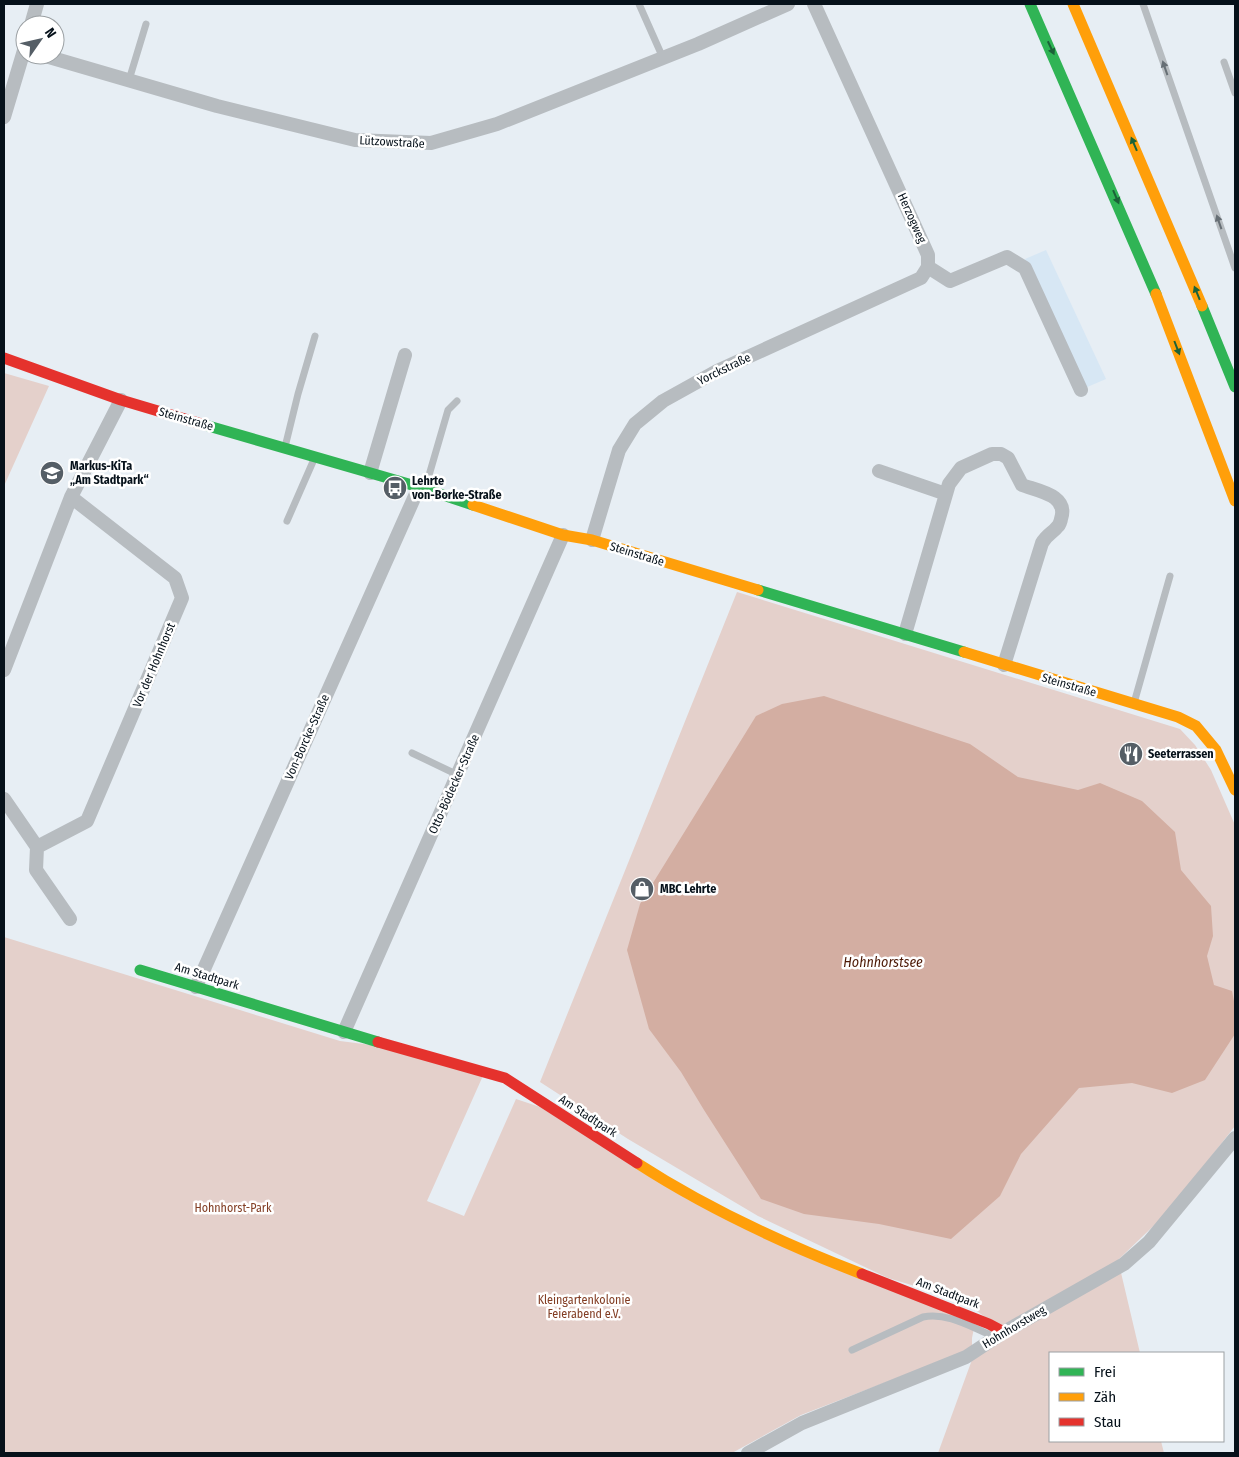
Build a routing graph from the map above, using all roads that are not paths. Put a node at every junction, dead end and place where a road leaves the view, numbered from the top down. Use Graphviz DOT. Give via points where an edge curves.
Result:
graph roads {
  1 [pos="639,4"];
  2 [pos="788,4"];
  3 [pos="814,4"];
  4 [pos="1030,4"];
  5 [pos="1073,4"];
  6 [pos="1143,4"];
  7 [pos="146,24"];
  8 [pos="663,58"];
  9 [pos="65,62"];
  10 [pos="1224,62"];
  11 [pos="20,65"];
  12 [pos="129,80"];
  13 [pos="1235,93"];
  14 [pos="4,116"];
  15 [pos="928,267"];
  16 [pos="1235,268"];
  17 [pos="316,336"];
  18 [pos="405,354"];
  19 [pos="4,358"];
  20 [pos="1235,387"];
  21 [pos="1081,390"];
  22 [pos="121,400"];
  23 [pos="457,401"];
  24 [pos="285,448"];
  25 [pos="315,457"];
  26 [pos="879,471"];
  27 [pos="370,473"];
  28 [pos="422,488"];
  29 [pos="946,494"];
  30 [pos="71,497"];
  31 [pos="1235,501"];
  32 [pos="288,521"];
  33 [pos="563,535"];
  34 [pos="592,540"];
  35 [pos="1170,576"];
  36 [pos="905,634"];
  37 [pos="1004,665"];
  38 [pos="4,670"];
  39 [pos="1134,704"];
  40 [pos="412,753"];
  41 [pos="458,774"];
  42 [pos="1235,790"];
  43 [pos="4,799"];
  44 [pos="37,847"];
  45 [pos="70,919"];
  46 [pos="140,970"];
  47 [pos="196,987"];
  48 [pos="344,1032"];
  49 [pos="1235,1138"];
  50 [pos="1000,1334"];
  51 [pos="852,1350"];
  52 [pos="748,1453"];
  1 -- 8 [label="lane"];
  2 -- 8 [label="street, Lützowstraße"];
  3 -- 15 [label="street, Herzogweg" via="928,255"];
  4 -- 31 [label="main road, one-way" via="1149,275"];
  20 -- 5 [label="main road, one-way"];
  16 -- 6 [label="lane, one-way"];
  7 -- 12 [label="lane"];
  8 -- 12 [label="street, Lützowstraße" via="497,124 431,144 355,140 217,106"];
  9 -- 12 [label="street, Lützowstraße"];
  10 -- 13 [label="lane"];
  11 -- 14 [label="street"];
  15 -- 21 [label="street" via="950,281 1006,256 1025,268"];
  15 -- 34 [label="street, Yorckstraße" via="921,278 718,370 663,401 635,424 619,450"];
  17 -- 24 [label="lane"];
  18 -- 27 [label="street"];
  19 -- 22 [label="main road, Steinstraße"];
  22 -- 24 [label="main road, Steinstraße"];
  22 -- 30 [label="street"];
  23 -- 28 [label="lane" via="448,410"];
  24 -- 25 [label="main road, Steinstraße"];
  25 -- 27 [label="main road, Steinstraße"];
  25 -- 32 [label="lane"];
  26 -- 29 [label="street"];
  27 -- 28 [label="main road, Steinstraße"];
  28 -- 33 [label="main road, Steinstraße"];
  28 -- 47 [label="street, Von-Borcke-Straße"];
  29 -- 36 [label="street"];
  29 -- 37 [label="street" via="961,468 992,454 1001,454 1008,458 1022,485 1055,497 1060,504 1063,513 1059,526 1045,536 1042,543"];
  30 -- 38 [label="street"];
  30 -- 44 [label="street, Vor der Hohnhorst" via="175,578 182,598 87,821"];
  33 -- 34 [label="main road, Steinstraße"];
  33 -- 41 [label="street, Otto-Bödecker-Straße"];
  34 -- 36 [label="main road, Steinstraße"];
  35 -- 39 [label="lane"];
  36 -- 37 [label="main road, Steinstraße"];
  37 -- 39 [label="main road, Steinstraße"];
  39 -- 42 [label="main road, Steinstraße" via="1196,726 1216,750"];
  40 -- 41 [label="lane"];
  41 -- 48 [label="street, Otto-Bödecker-Straße"];
  43 -- 44 [label="street"];
  44 -- 45 [label="street" via="36,870"];
  46 -- 47 [label="main road, Am Stadtpark"];
  47 -- 48 [label="main road, Am Stadtpark"];
  48 -- 50 [label="main road, Am Stadtpark" via="505,1078 677,1189 711,1207 818,1257 989,1324"];
  49 -- 50 [label="street, Hohnhorstweg" via="1167,1222 1124,1264"];
  50 -- 51 [label="lane" via="944,1317 929,1316"];
  50 -- 52 [label="street, Hohnhorstweg" via="966,1357 802,1423"];
}
